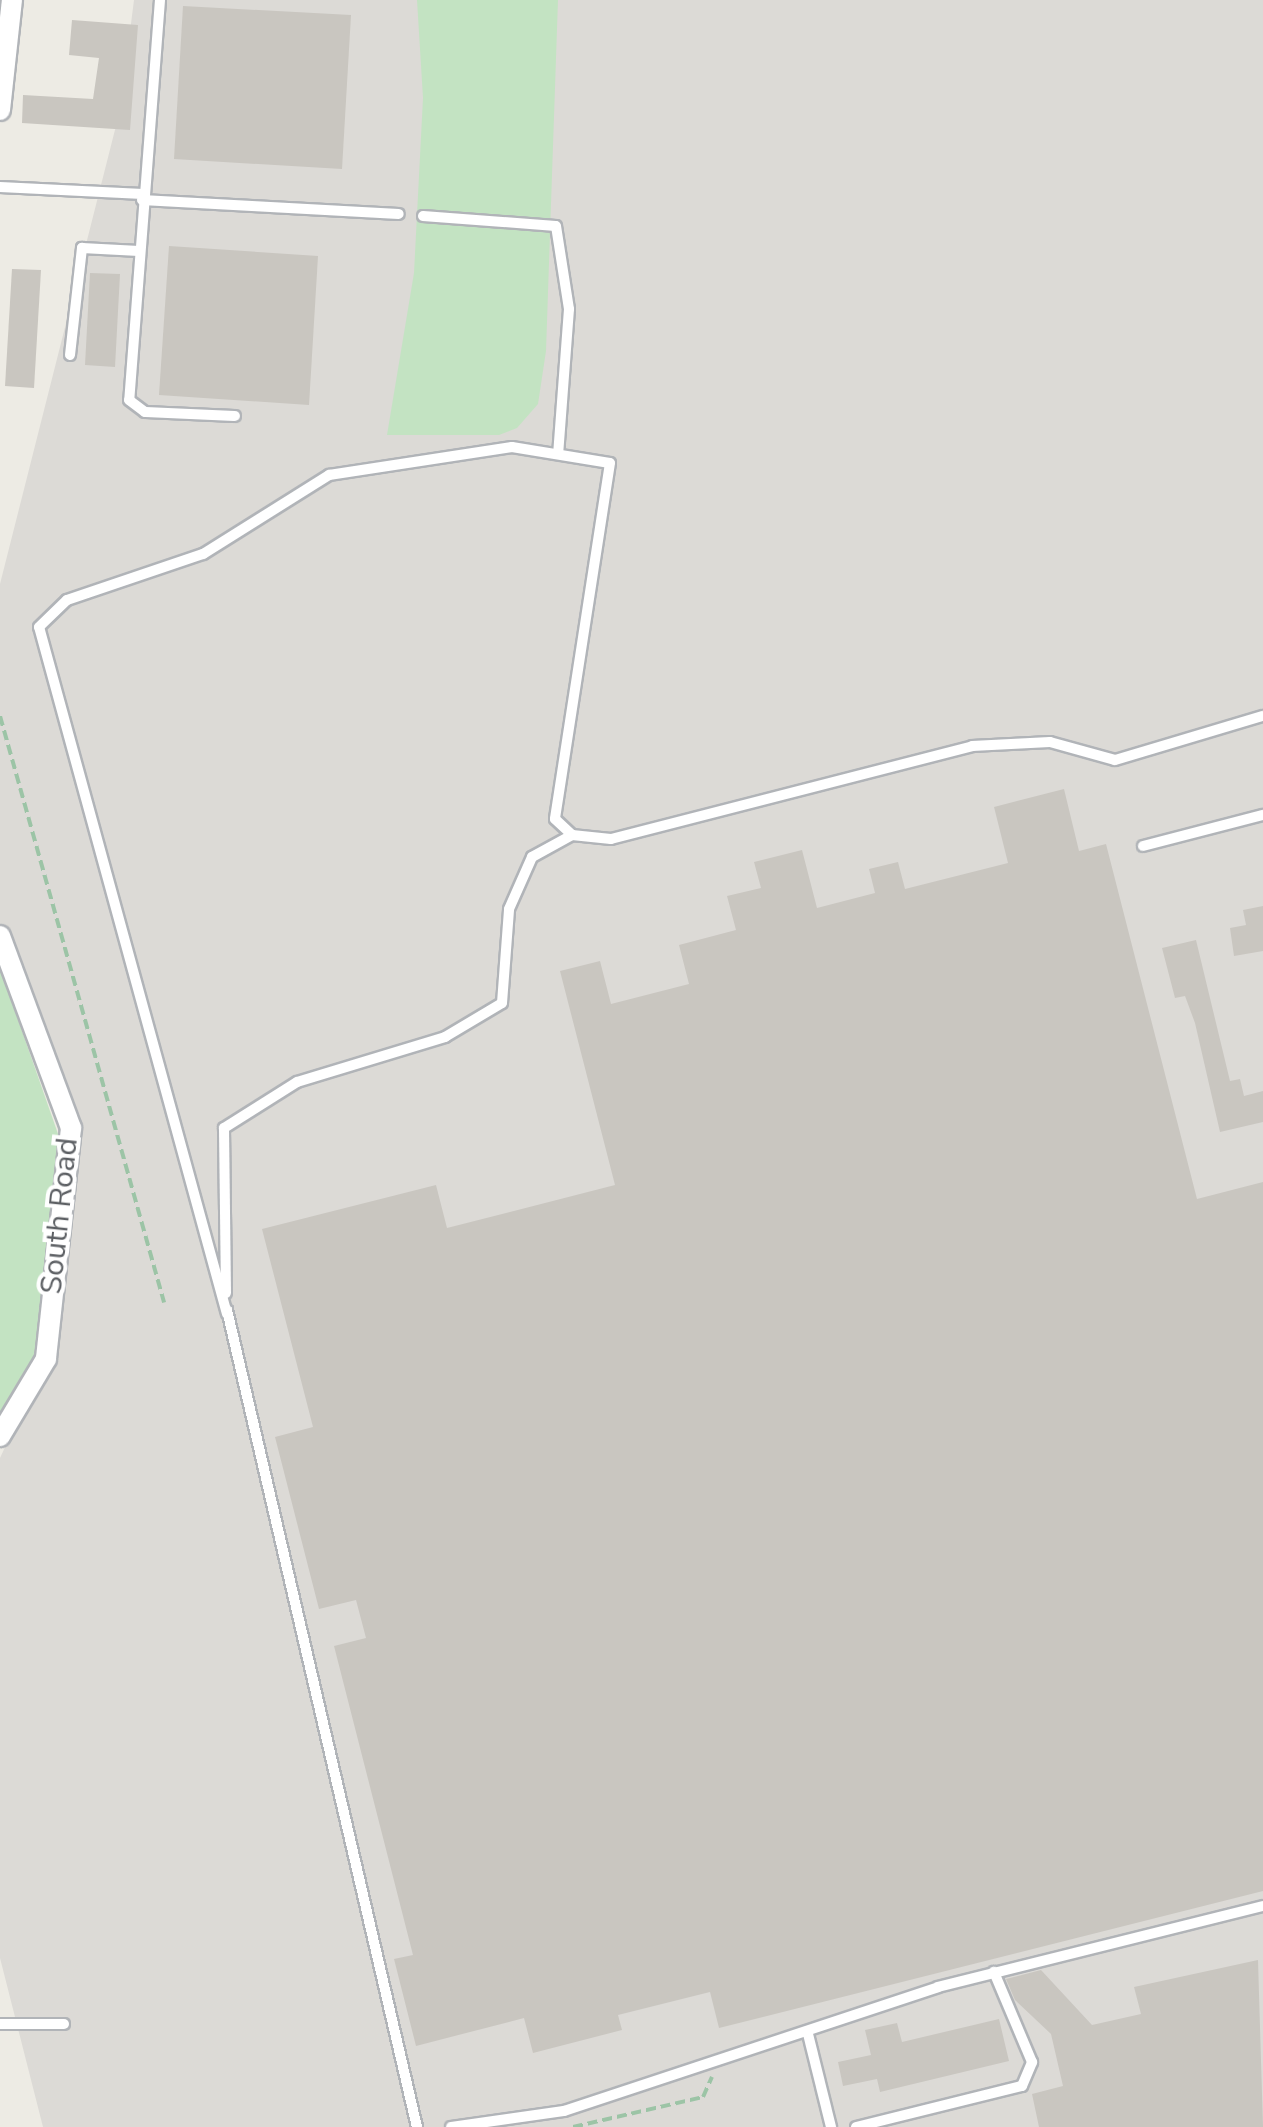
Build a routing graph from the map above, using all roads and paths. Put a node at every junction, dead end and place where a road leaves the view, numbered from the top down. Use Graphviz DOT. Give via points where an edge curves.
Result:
graph roads {
  1 [pos="12,0"];
  2 [pos="160,0"];
  3 [pos="0,110"];
  4 [pos="0,187"];
  5 [pos="142,197"];
  6 [pos="399,214"];
  7 [pos="422,216"];
  8 [pos="139,250"];
  9 [pos="70,355"];
  10 [pos="235,416"];
  11 [pos="558,454"];
  12 [pos="0,716"];
  13 [pos="1263,716"];
  14 [pos="1263,815"];
  15 [pos="572,835"];
  16 [pos="1143,846"];
  17 [pos="0,936"];
  18 [pos="164,1302"];
  19 [pos="227,1314"];
  20 [pos="0,1436"];
  21 [pos="1262,1909"];
  22 [pos="994,1972"];
  23 [pos="0,2024"];
  24 [pos="64,2024"];
  25 [pos="808,2034"];
  26 [pos="718,2064"];
  27 [pos="417,2127"];
  28 [pos="451,2127"];
  29 [pos="573,2127"];
  30 [pos="832,2127"];
  31 [pos="856,2127"];
  1 -- 3 [label="street"];
  2 -- 5 [label="lane"];
  4 -- 5 [label="lane"];
  5 -- 6 [label="lane"];
  5 -- 8 [label="lane"];
  7 -- 11 [label="lane" via="556,226 569,309"];
  8 -- 9 [label="lane" via="82,248"];
  8 -- 10 [label="lane" via="129,400 145,412"];
  11 -- 15 [label="lane" via="610,463 555,819"];
  11 -- 19 [label="lane" via="494,448 328,474 202,554 67,600 39,627"];
  12 -- 18 [label="path"];
  13 -- 15 [label="lane" via="1114,760 1050,742 972,746 612,839"];
  14 -- 16 [label="lane"];
  15 -- 19 [label="lane" via="532,857 509,909 502,1003 445,1037 297,1082 224,1128"];
  17 -- 20 [label="street, South Road" via="71,1128 46,1358"];
  19 -- 27 [label="lane"];
  21 -- 22 [label="lane"];
  22 -- 25 [label="lane"];
  22 -- 31 [label="lane" via="1032,2062 1022,2086"];
  23 -- 24 [label="lane"];
  25 -- 26 [label="lane"];
  25 -- 30 [label="lane"];
  26 -- 28 [label="lane" via="564,2111"];
  26 -- 29 [label="path" via="704,2097"];
}
